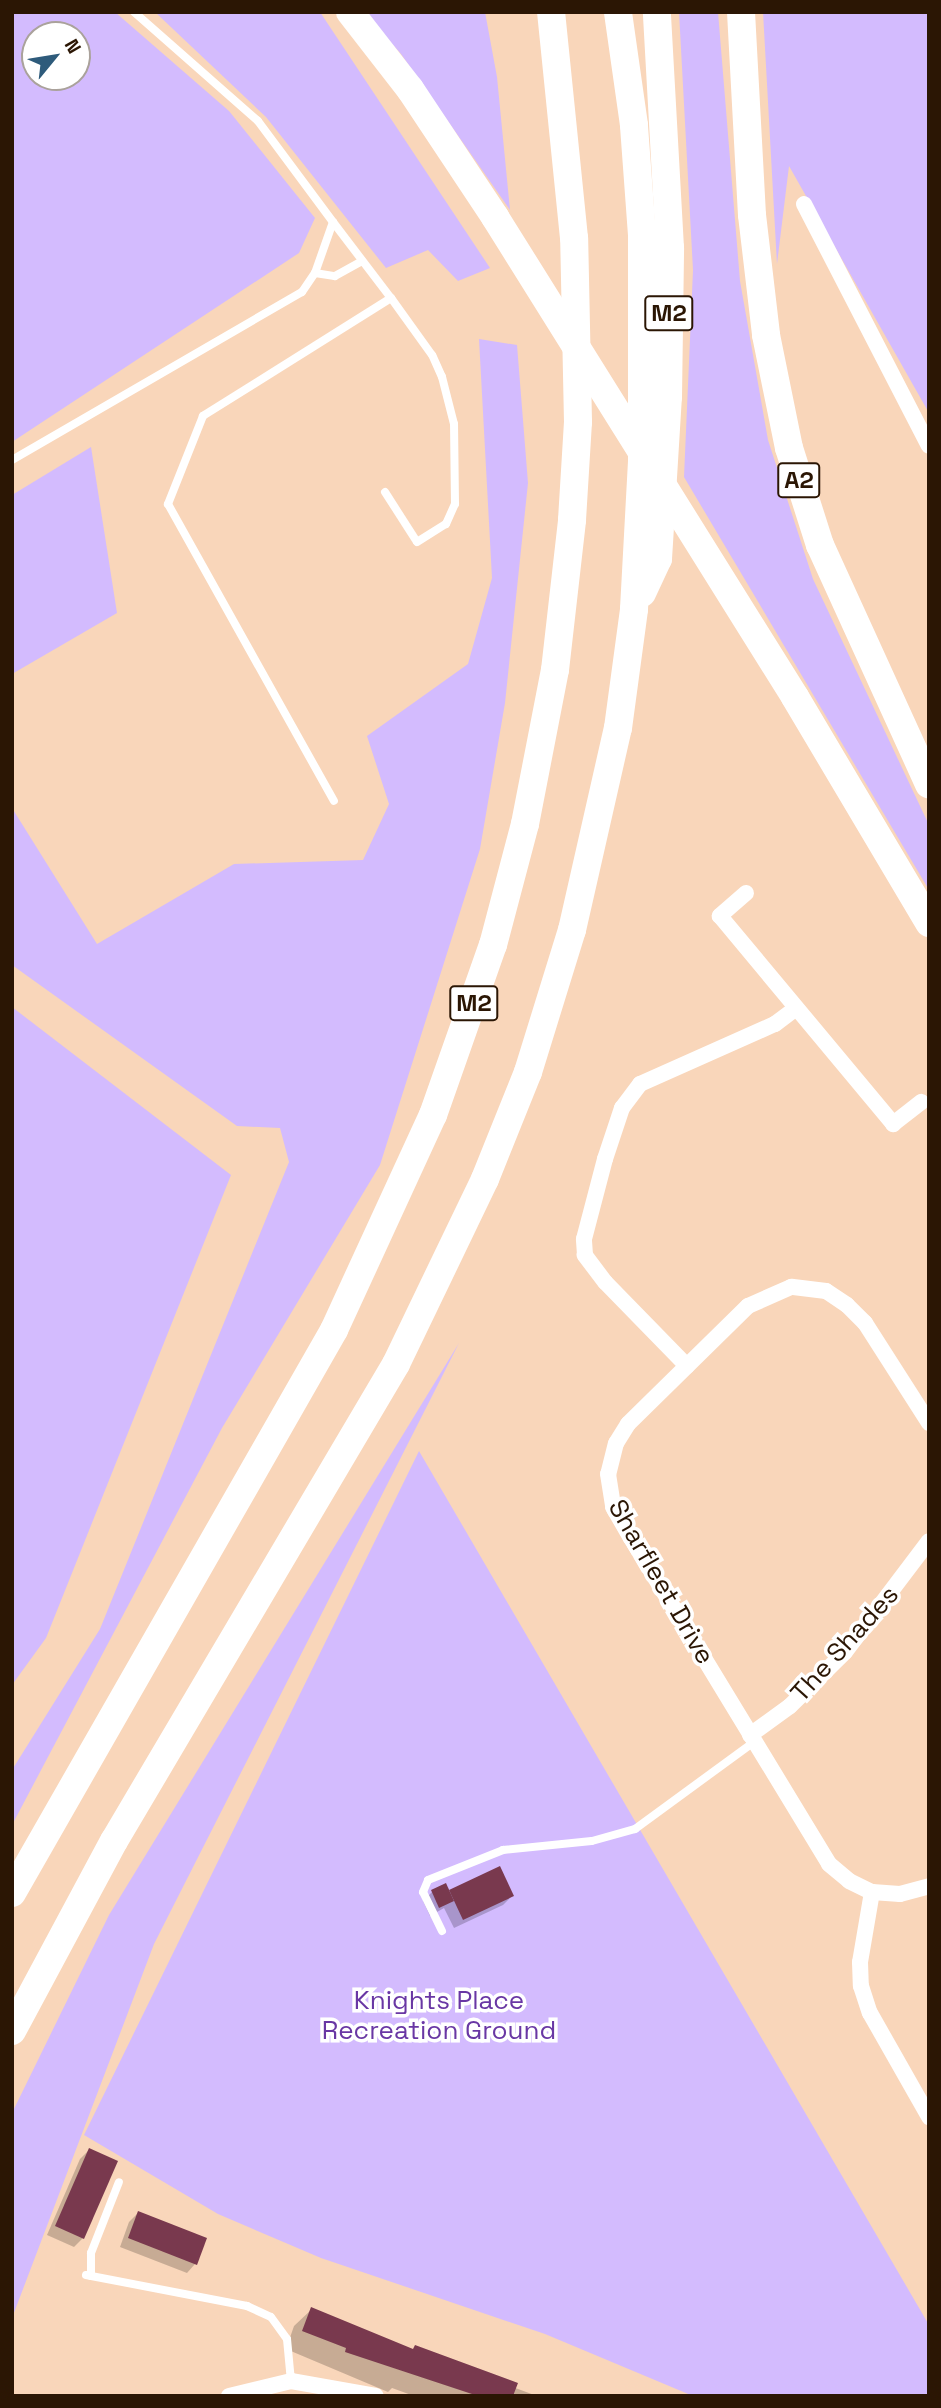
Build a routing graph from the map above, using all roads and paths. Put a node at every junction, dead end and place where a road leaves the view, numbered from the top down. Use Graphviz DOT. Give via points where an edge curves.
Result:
graph roads {
  1 [pos="134,12"];
  2 [pos="349,12"];
  3 [pos="551,12"];
  4 [pos="618,12"];
  5 [pos="657,12"];
  6 [pos="741,12"];
  7 [pos="804,204"];
  8 [pos="333,222"];
  9 [pos="362,261"];
  10 [pos="315,273"];
  11 [pos="391,298"];
  12 [pos="929,446"];
  13 [pos="12,460"];
  14 [pos="385,492"];
  15 [pos="634,609"];
  16 [pos="929,784"];
  17 [pos="334,801"];
  18 [pos="746,893"];
  19 [pos="929,923"];
  20 [pos="796,1008"];
  21 [pos="921,1102"];
  22 [pos="687,1366"];
  23 [pos="929,1423"];
  24 [pos="929,1541"];
  25 [pos="752,1738"];
  26 [pos="929,1886"];
  27 [pos="12,1892"];
  28 [pos="872,1892"];
  29 [pos="442,1931"];
  30 [pos="12,2031"];
  31 [pos="929,2117"];
  32 [pos="119,2182"];
  33 [pos="291,2381"];
  34 [pos="371,2395"];
  35 [pos="229,2396"];
  1 -- 8 [label="lane" via="258,121"];
  2 -- 19 [label="highway" via="410,89 495,217 722,579"];
  3 -- 27 [label="highway, M2" via="574,238 578,422 572,520 555,670 525,824 493,945 433,1115 334,1330"];
  4 -- 15 [label="highway, M2" via="634,125 645,299"];
  5 -- 15 [label="highway, M2" via="670,248 668,397 658,559"];
  6 -- 16 [label="highway, A2" via="752,215 766,335 789,448 820,545"];
  7 -- 12 [label="street"];
  8 -- 9 [label="lane"];
  8 -- 10 [label="lane"];
  9 -- 10 [label="lane" via="335,276"];
  9 -- 11 [label="lane"];
  10 -- 13 [label="lane" via="299,294"];
  11 -- 14 [label="lane" via="432,355 442,377 454,424 456,504 446,524 417,542"];
  11 -- 17 [label="lane" via="204,416 168,500 178,529"];
  15 -- 30 [label="highway, M2" via="608,784 572,930 528,1072 485,1179 396,1364 114,1841"];
  18 -- 20 [label="street" via="720,916"];
  20 -- 21 [label="street" via="893,1124"];
  20 -- 22 [label="street" via="775,1024 640,1084 622,1108 605,1159 584,1239 586,1255 605,1282"];
  22 -- 23 [label="street, Sharfleet Drive" via="754,1301 778,1290 810,1287 847,1305 865,1323"];
  22 -- 25 [label="street, Sharfleet Drive" via="618,1437 609,1467 610,1494 631,1538"];
  24 -- 25 [label="street, The Shades" via="845,1652"];
  25 -- 28 [label="street, Sharfleet Drive" via="829,1864"];
  25 -- 29 [label="lane" via="635,1829 592,1841 503,1850 428,1880 423,1892"];
  26 -- 28 [label="street" via="901,1894"];
  28 -- 31 [label="street" via="860,1962 861,1986 870,2013"];
  32 -- 33 [label="lane" via="91,2253 88,2276 247,2306 271,2318 287,2339"];
  33 -- 34 [label="street"];
  33 -- 35 [label="street"];
}
